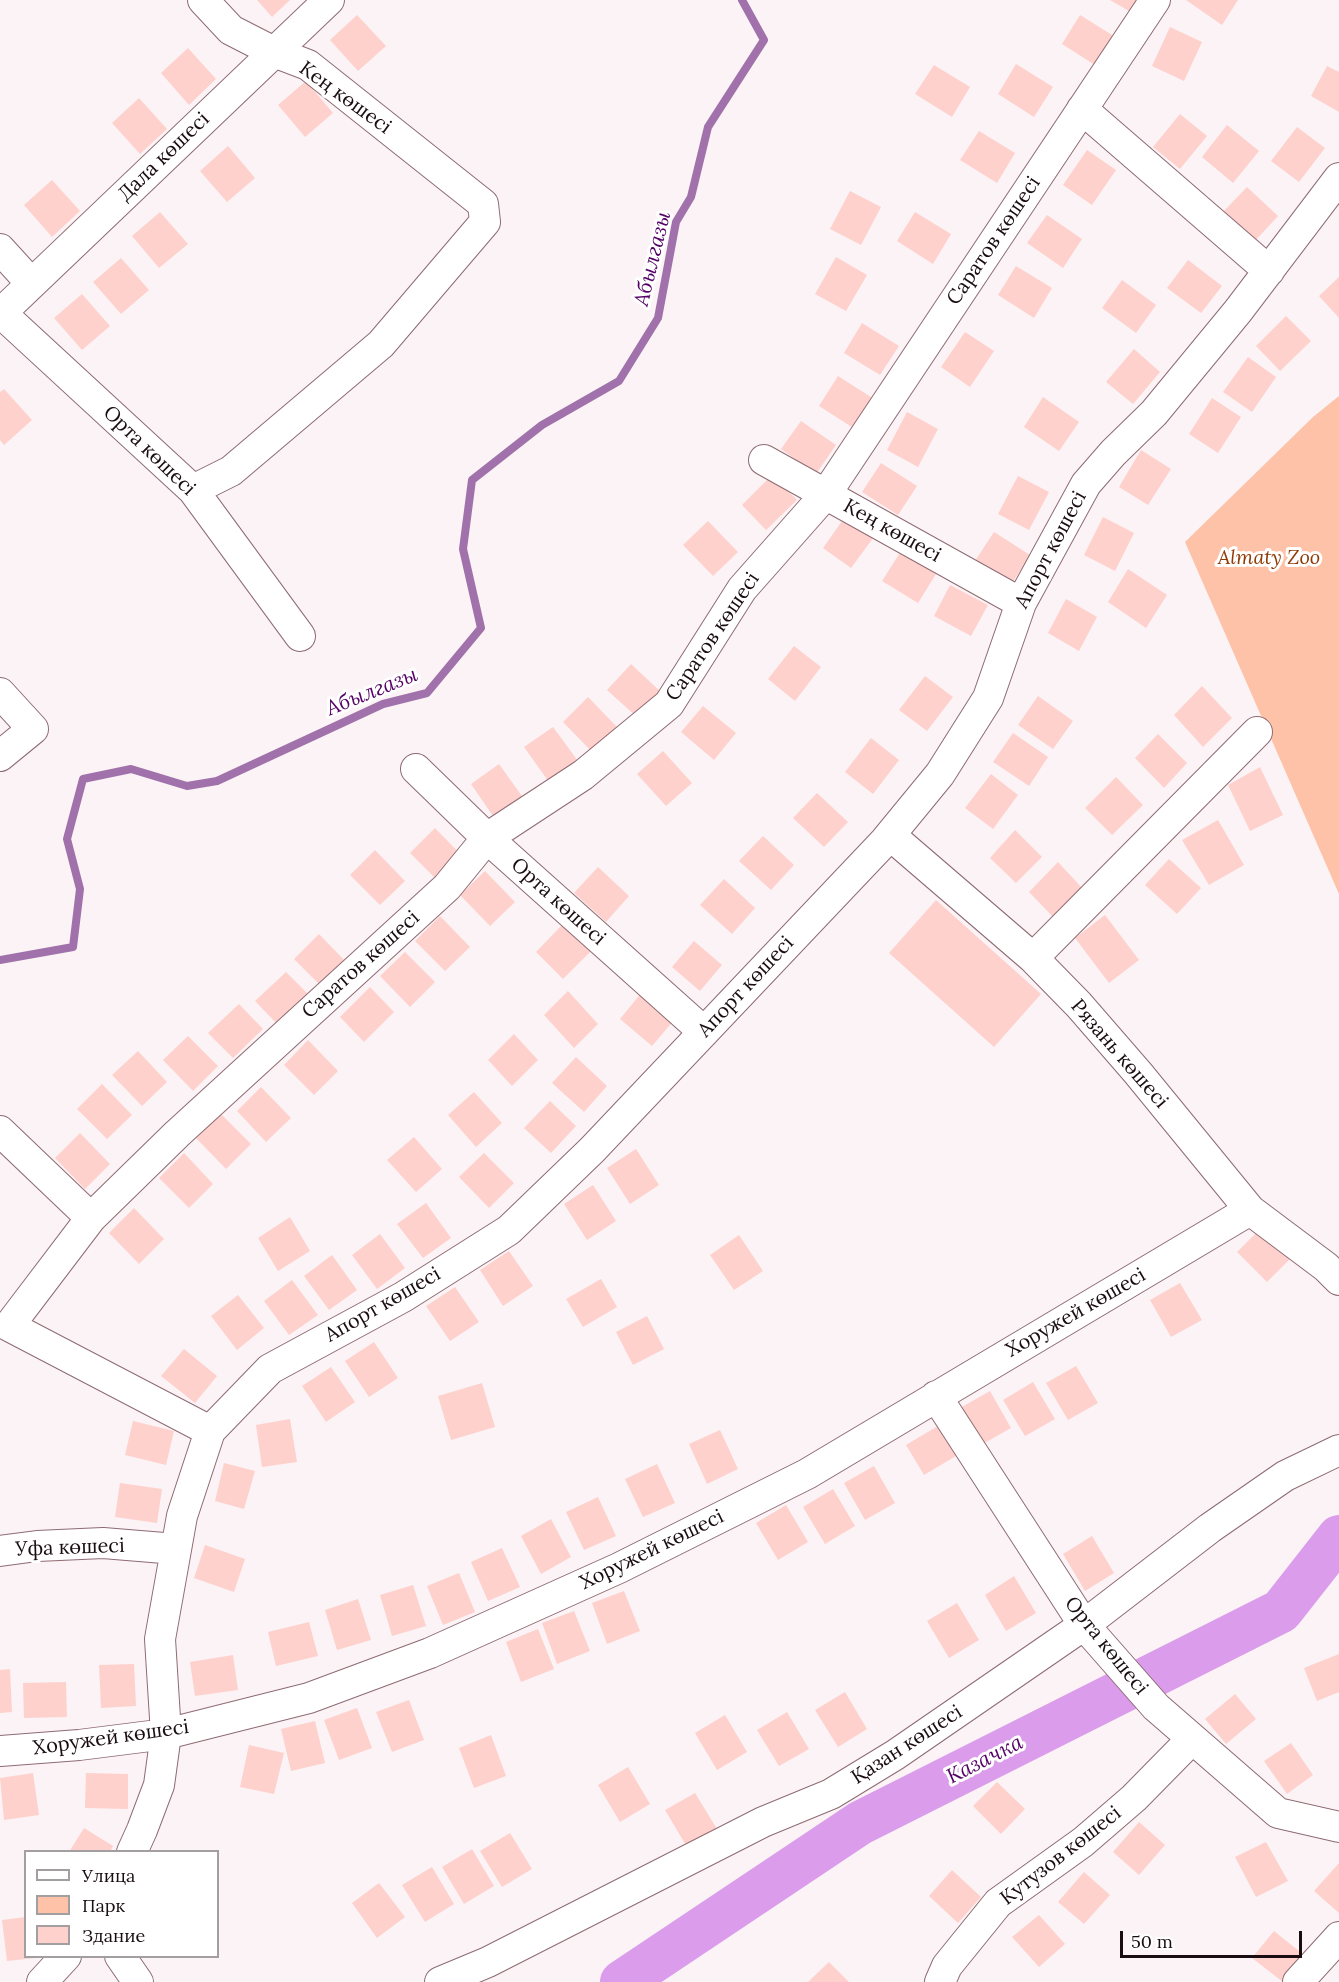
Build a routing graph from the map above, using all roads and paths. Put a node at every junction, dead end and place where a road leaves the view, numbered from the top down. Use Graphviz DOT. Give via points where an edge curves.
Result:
graph roads {
  1 [pos="203,0"];
  2 [pos="329,0"];
  3 [pos="1155,0"];
  4 [pos="274,52"];
  5 [pos="1082,109"];
  6 [pos="1339,178"];
  7 [pos="0,249"];
  8 [pos="1269,271"];
  9 [pos="31,283"];
  10 [pos="1,313"];
  11 [pos="764,460"];
  12 [pos="193,490"];
  13 [pos="826,494"];
  14 [pos="1021,603"];
  15 [pos="300,636"];
  16 [pos="0,693"];
  17 [pos="1257,732"];
  18 [pos="0,756"];
  19 [pos="416,769"];
  20 [pos="890,835"];
  21 [pos="487,838"];
  22 [pos="1033,958"];
  23 [pos="704,1032"];
  24 [pos="0,1131"];
  25 [pos="1250,1210"];
  26 [pos="91,1218"];
  27 [pos="1339,1280"];
  28 [pos="936,1396"];
  29 [pos="210,1431"];
  30 [pos="1339,1450"];
  31 [pos="176,1549"];
  32 [pos="0,1551"];
  33 [pos="1089,1630"];
  34 [pos="166,1734"];
  35 [pos="1192,1739"];
  36 [pos="0,1751"];
  37 [pos="1339,1827"];
  38 [pos="132,1850"];
  39 [pos="1339,1937"];
  40 [pos="64,1958"];
  41 [pos="121,1958"];
  42 [pos="42,1982"];
  43 [pos="138,1982"];
  44 [pos="440,1982"];
  45 [pos="940,1982"];
  46 [pos="1298,1982"];
  1 -- 4 [label="street, Кең көшесі" via="231,30"];
  2 -- 4 [label="street, Дала көшесі"];
  3 -- 5 [label="street, Саратов көшесі"];
  4 -- 9 [label="street, Дала көшесі"];
  4 -- 12 [label="street, Кең көшесі" via="308,65 483,204 484,222 381,344 231,471"];
  5 -- 8 [label="street"];
  5 -- 13 [label="street, Саратов көшесі"];
  6 -- 8 [label="street, Апорт көшесі"];
  7 -- 9 [label="street"];
  8 -- 14 [label="street, Апорт көшесі" via="1154,413 1086,484"];
  9 -- 10 [label="street, Дала көшесі"];
  10 -- 12 [label="street, Орта көшесі"];
  11 -- 13 [label="street, Кең көшесі"];
  12 -- 15 [label="street, Орта көшесі"];
  13 -- 14 [label="street, Кең көшесі"];
  13 -- 21 [label="street, Саратов көшесі" via="742,589 669,704 583,775"];
  14 -- 20 [label="street, Апорт көшесі" via="988,698 940,774"];
  16 -- 18 [label="street" via="33,729"];
  17 -- 22 [label="street"];
  19 -- 21 [label="street, Орта көшесі"];
  20 -- 22 [label="street, Рязань көшесі"];
  20 -- 23 [label="street, Апорт көшесі"];
  21 -- 23 [label="street, Орта көшесі"];
  21 -- 26 [label="street, Саратов көшесі" via="447,887"];
  22 -- 25 [label="street, Рязань көшесі" via="1130,1065"];
  23 -- 29 [label="street, Апорт көшесі" via="592,1150 509,1230 403,1297 270,1369"];
  24 -- 26 [label="street"];
  25 -- 27 [label="street, Рязань көшесі"];
  25 -- 28 [label="street, Хоружей көшесі"];
  26 -- 29 [label="street, Саратов көшесі" via="9,1326"];
  28 -- 33 [label="street, Орта көшесі"];
  28 -- 34 [label="street, Хоружей көшесі" via="807,1473 619,1568 430,1653 309,1698"];
  29 -- 31 [label="street, Апорт көшесі" via="182,1516"];
  30 -- 33 [label="street, Қазан көшесі" via="1285,1476 1210,1528"];
  31 -- 32 [label="street, Уфа көшесі" via="103,1543"];
  31 -- 34 [label="street, Апорт көшесі" via="160,1639"];
  33 -- 35 [label="street, Орта көшесі" via="1156,1707"];
  33 -- 44 [label="street, Қазан көшесі" via="831,1794 764,1822 488,1962"];
  34 -- 36 [label="street, Хоружей көшесі"];
  34 -- 38 [label="street, Апорт көшесі" via="159,1785"];
  35 -- 37 [label="street, Орта көшесі" via="1278,1813"];
  35 -- 45 [label="street, Кутузов көшесі" via="1092,1835 998,1903 947,1966"];
  39 -- 46 [label="street"];
  40 -- 42 [label="street"];
  41 -- 43 [label="street"];
}
